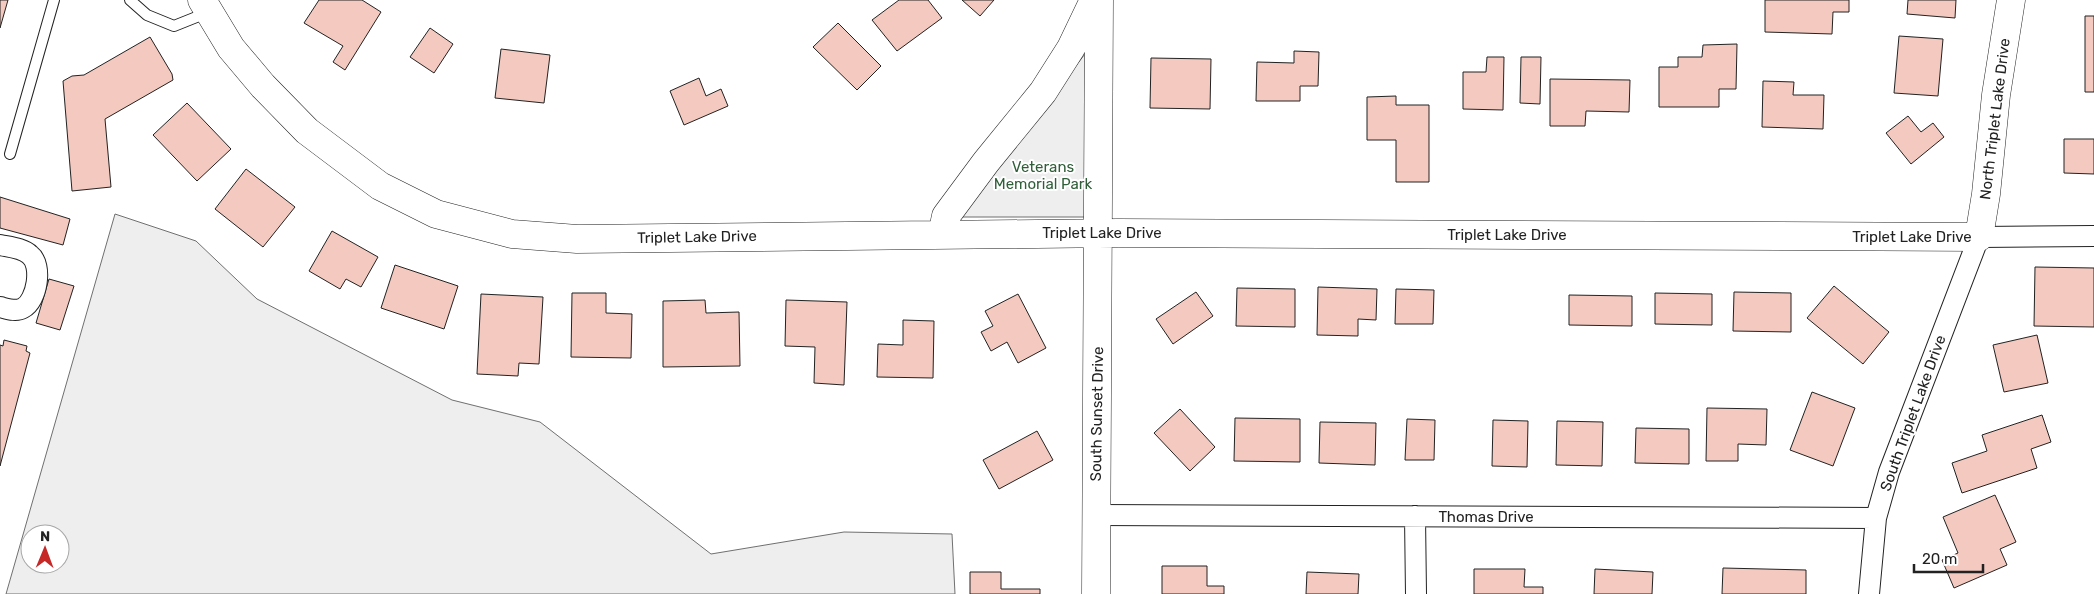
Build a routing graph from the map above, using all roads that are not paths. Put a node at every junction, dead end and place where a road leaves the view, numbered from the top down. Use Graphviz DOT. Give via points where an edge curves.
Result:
graph roads {
  1 [pos="54,0"];
  2 [pos="130,0"];
  3 [pos="1094,0"];
  4 [pos="1099,0"];
  5 [pos="2011,0"];
  6 [pos="206,6"];
  7 [pos="10,154"];
  8 [pos="1098,233"];
  9 [pos="942,234"];
  10 [pos="2094,236"];
  11 [pos="1979,237"];
  12 [pos="0,244"];
  13 [pos="0,306"];
  14 [pos="1096,516"];
  15 [pos="1416,516"];
  16 [pos="1876,518"];
  17 [pos="1096,594"];
  18 [pos="1416,594"];
  19 [pos="1869,594"];
  1 -- 7 [label="lane"];
  2 -- 6 [label="lane" via="147,15 174,26"];
  3 -- 9 [label="street" via="1071,48 1042,92 946,216"];
  4 -- 8 [label="street, South Sunset Drive"];
  5 -- 11 [label="street, North Triplet Lake Drive"];
  6 -- 9 [label="street, Triplet Lake Drive" via="231,48 307,131 380,186 436,214 512,234 577,239"];
  8 -- 9 [label="street, Triplet Lake Drive"];
  8 -- 11 [label="street, Triplet Lake Drive"];
  8 -- 14 [label="street, South Sunset Drive"];
  10 -- 11 [label="street, Triplet Lake Drive"];
  11 -- 16 [label="street, South Triplet Lake Drive" via="1889,472"];
  12 -- 13 [label="street" via="28,253 38,272 30,301 25,307 14,310"];
  14 -- 15 [label="street, Thomas Drive"];
  14 -- 17 [label="street, South Sunset Drive"];
  15 -- 16 [label="street, Thomas Drive"];
  15 -- 18 [label="street"];
  16 -- 19 [label="street, South Triplet Lake Drive"];
}
